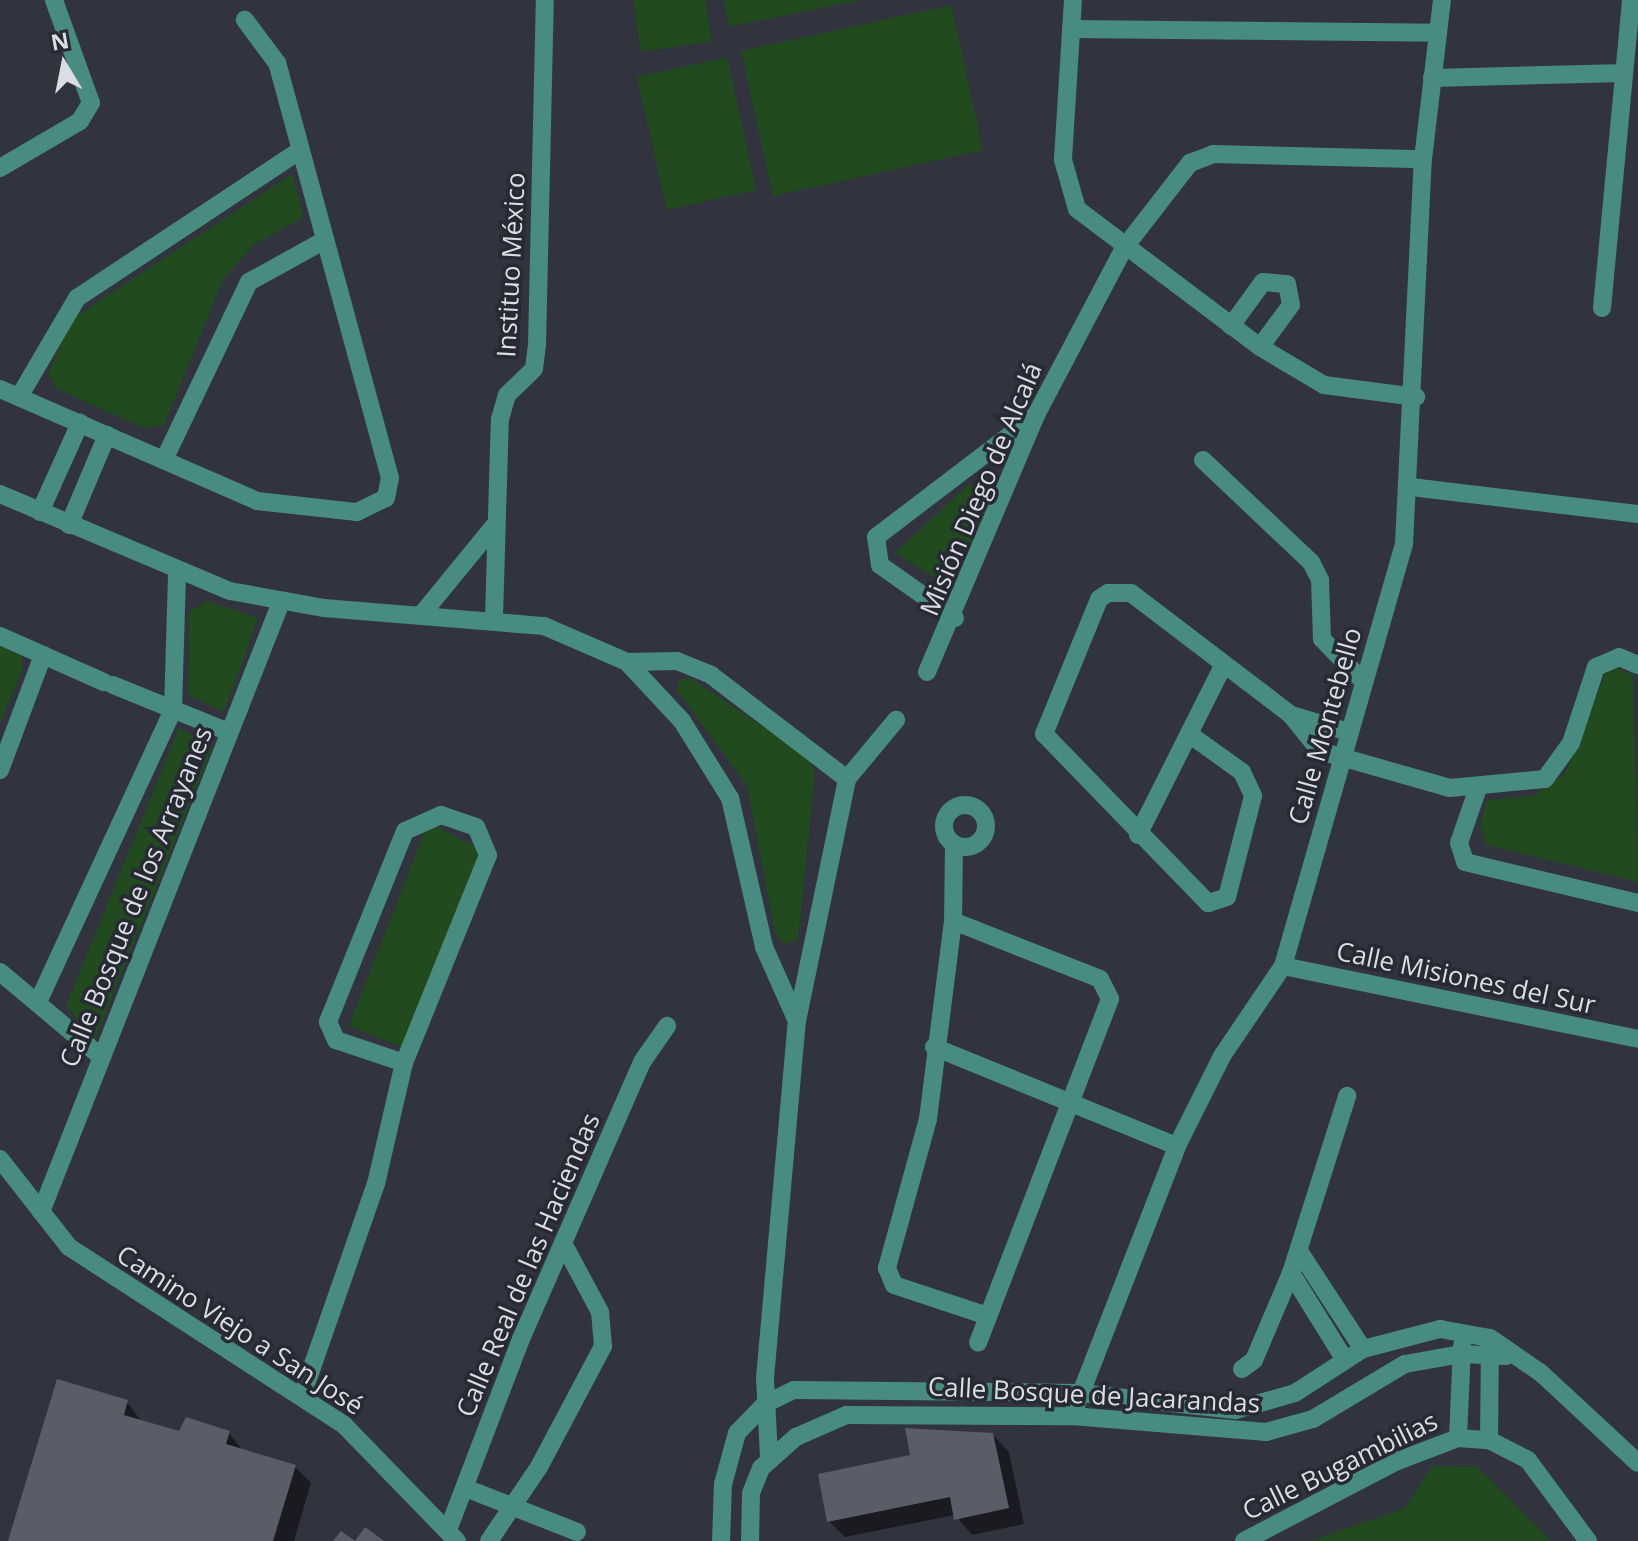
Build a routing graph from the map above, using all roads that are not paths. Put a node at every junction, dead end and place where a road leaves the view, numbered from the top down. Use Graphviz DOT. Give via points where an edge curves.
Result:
graph roads {
  1 [pos="54,0"];
  2 [pos="545,0"];
  3 [pos="1073,0"];
  4 [pos="1442,0"];
  5 [pos="1631,0"];
  6 [pos="245,20"];
  7 [pos="1071,29"];
  8 [pos="1438,33"];
  9 [pos="1624,73"];
  10 [pos="1432,78"];
  11 [pos="301,150"];
  12 [pos="1423,159"];
  13 [pos="0,168"];
  14 [pos="325,240"];
  15 [pos="1124,248"];
  16 [pos="1602,308"];
  17 [pos="1231,326"];
  18 [pos="1260,347"];
  19 [pos="0,389"];
  20 [pos="19,397"];
  21 [pos="1416,397"];
  22 [pos="1036,415"];
  23 [pos="80,423"];
  24 [pos="107,435"];
  25 [pos="164,460"];
  26 [pos="1203,460"];
  27 [pos="1411,487"];
  28 [pos="0,494"];
  29 [pos="40,512"];
  30 [pos="1638,514"];
  31 [pos="69,525"];
  32 [pos="494,526"];
  33 [pos="177,574"];
  34 [pos="281,602"];
  35 [pos="422,614"];
  36 [pos="494,617"];
  37 [pos="955,618"];
  38 [pos="0,636"];
  39 [pos="43,655"];
  40 [pos="627,662"];
  41 [pos="1224,664"];
  42 [pos="1638,665"];
  43 [pos="927,672"];
  44 [pos="1364,682"];
  45 [pos="173,710"];
  46 [pos="1291,715"];
  47 [pos="896,720"];
  48 [pos="229,732"];
  49 [pos="1349,732"];
  50 [pos="1189,734"];
  51 [pos="1343,760"];
  52 [pos="0,770"];
  53 [pos="847,779"];
  54 [pos="1469,786"];
  55 [pos="1138,835"];
  56 [pos="954,844"];
  57 [pos="1638,903"];
  58 [pos="953,921"];
  59 [pos="1283,966"];
  60 [pos="0,972"];
  61 [pos="38,1002"];
  62 [pos="797,1021"];
  63 [pos="667,1026"];
  64 [pos="1638,1039"];
  65 [pos="934,1047"];
  66 [pos="100,1056"];
  67 [pos="404,1063"];
  68 [pos="1347,1096"];
  69 [pos="1066,1102"];
  70 [pos="1177,1146"];
  71 [pos="0,1159"];
  72 [pos="41,1212"];
  73 [pos="564,1245"];
  74 [pos="1299,1251"];
  75 [pos="1291,1273"];
  76 [pos="988,1316"];
  77 [pos="1462,1330"];
  78 [pos="978,1343"];
  79 [pos="1363,1349"];
  80 [pos="1495,1350"];
  81 [pos="1462,1354"];
  82 [pos="1345,1360"];
  83 [pos="1242,1369"];
  84 [pos="1080,1393"];
  85 [pos="302,1396"];
  86 [pos="765,1404"];
  87 [pos="1072,1416"];
  88 [pos="1458,1438"];
  89 [pos="1489,1440"];
  90 [pos="769,1457"];
  91 [pos="1638,1463"];
  92 [pos="468,1489"];
  93 [pos="511,1508"];
  94 [pos="577,1532"];
  95 [pos="452,1535"];
  96 [pos="489,1541"];
  97 [pos="721,1541"];
  98 [pos="750,1541"];
  99 [pos="1244,1541"];
  100 [pos="1588,1541"];
  1 -- 13 [label="street" via="91,95 80,121"];
  2 -- 32 [label="street, Instituo México" via="536,359 507,395 500,419"];
  3 -- 7 [label="street"];
  4 -- 8 [label="street, Calle Montebello"];
  5 -- 9 [label="street"];
  6 -- 11 [label="street" via="277,63"];
  7 -- 8 [label="street"];
  7 -- 15 [label="street" via="1066,187 1077,209"];
  8 -- 10 [label="street, Calle Montebello"];
  9 -- 10 [label="street"];
  9 -- 16 [label="street"];
  10 -- 12 [label="street, Calle Montebello"];
  11 -- 14 [label="street"];
  11 -- 20 [label="street" via="77,298"];
  12 -- 15 [label="street, Misión Diego de Alcalá" via="1205,156 1190,163"];
  12 -- 21 [label="street, Calle Montebello"];
  14 -- 25 [label="street" via="249,282"];
  14 -- 25 [label="street" via="390,478 386,498 357,512 257,501"];
  15 -- 17 [label="street"];
  15 -- 22 [label="street, Misión Diego de Alcalá"];
  17 -- 18 [label="street"];
  17 -- 18 [label="street" via="1263,282 1287,284 1291,305"];
  18 -- 21 [label="street" via="1324,385"];
  19 -- 20 [label="street"];
  20 -- 23 [label="street"];
  21 -- 27 [label="street, Calle Montebello"];
  22 -- 37 [label="street, Misión Diego de Alcalá"];
  22 -- 37 [label="street" via="876,537 880,565"];
  23 -- 24 [label="street"];
  23 -- 29 [label="street"];
  24 -- 25 [label="street"];
  24 -- 31 [label="street"];
  26 -- 44 [label="street" via="1311,562 1320,580 1322,639"];
  27 -- 30 [label="street"];
  27 -- 44 [label="street, Calle Montebello" via="1404,544"];
  28 -- 29 [label="street"];
  29 -- 31 [label="street"];
  31 -- 33 [label="street"];
  32 -- 35 [label="street"];
  32 -- 36 [label="street, Instituo México"];
  33 -- 34 [label="street"];
  33 -- 45 [label="street"];
  34 -- 35 [label="street"];
  34 -- 48 [label="street, Calle Bosque de los Arrayanes"];
  35 -- 36 [label="street"];
  36 -- 40 [label="street" via="576,634"];
  37 -- 43 [label="street, Misión Diego de Alcalá"];
  38 -- 39 [label="street"];
  39 -- 45 [label="street"];
  39 -- 52 [label="street"];
  40 -- 53 [label="street" via="677,661 711,675"];
  40 -- 62 [label="street" via="682,721 730,798 764,947"];
  41 -- 46 [label="street"];
  41 -- 50 [label="street"];
  41 -- 55 [label="street" via="1131,593 1099,599 1044,734"];
  42 -- 54 [label="street" via="1619,657 1596,667 1571,743 1545,779"];
  44 -- 49 [label="street, Calle Montebello"];
  45 -- 48 [label="street"];
  45 -- 61 [label="street"];
  46 -- 49 [label="street"];
  46 -- 51 [label="street" via="1311,745"];
  47 -- 53 [label="street"];
  48 -- 66 [label="street, Calle Bosque de los Arrayanes"];
  49 -- 51 [label="street, Calle Montebello"];
  50 -- 55 [label="street"];
  50 -- 55 [label="street" via="1242,772 1252,788 1227,897 1200,903"];
  51 -- 54 [label="street" via="1410,776 1427,771"];
  51 -- 59 [label="street, Calle Montebello"];
  53 -- 62 [label="street"];
  54 -- 57 [label="street" via="1461,857"];
  56 -- 58 [label="street"];
  58 -- 65 [label="street"];
  58 -- 69 [label="street" via="1100,979 1110,999"];
  59 -- 64 [label="street, Calle Misiones del Sur"];
  59 -- 70 [label="street, Calle Montebello" via="1222,1056"];
  60 -- 61 [label="street"];
  61 -- 66 [label="street"];
  62 -- 86 [label="street"];
  63 -- 73 [label="street, Calle Real de las Haciendas" via="642,1062"];
  65 -- 69 [label="street"];
  65 -- 76 [label="street" via="920,1161 887,1276 894,1285"];
  66 -- 72 [label="street, Calle Bosque de los Arrayanes"];
  67 -- 67 [label="street" via="488,855 476,827 441,815 405,831 328,1022 336,1040"];
  67 -- 85 [label="street" via="376,1184"];
  68 -- 74 [label="street"];
  69 -- 70 [label="street"];
  69 -- 76 [label="street"];
  70 -- 84 [label="street, Calle Montebello"];
  71 -- 72 [label="street, Camino Viejo a San José"];
  72 -- 85 [label="street, Camino Viejo a San José" via="105,1277"];
  73 -- 92 [label="street, Calle Real de las Haciendas" via="492,1407"];
  73 -- 93 [label="street" via="600,1312 603,1346"];
  74 -- 75 [label="street"];
  74 -- 79 [label="street"];
  75 -- 82 [label="street"];
  75 -- 83 [label="street" via="1254,1360"];
  76 -- 78 [label="street"];
  77 -- 79 [label="street, Calle Bosque de Jacarandas" via="1416,1332"];
  77 -- 80 [label="street, Calle Bosque de Jacarandas"];
  77 -- 81 [label="street"];
  79 -- 82 [label="street, Calle Bosque de Jacarandas"];
  80 -- 81 [label="street, Calle Bosque de Jacarandas"];
  80 -- 89 [label="street"];
  80 -- 91 [label="street" via="1541,1373"];
  81 -- 87 [label="street, Calle Bosque de Jacarandas" via="1385,1372 1313,1419 1266,1432"];
  81 -- 88 [label="street"];
  82 -- 84 [label="street, Calle Bosque de Jacarandas" via="1295,1393 1235,1410"];
  84 -- 86 [label="street, Calle Bosque de Jacarandas" via="813,1387"];
  84 -- 87 [label="street, Calle Montebello"];
  85 -- 95 [label="street, Camino Viejo a San José" via="377,1453"];
  86 -- 90 [label="street"];
  86 -- 97 [label="street" via="746,1418 729,1452"];
  87 -- 90 [label="street, Calle Bosque de Jacarandas" via="846,1415"];
  88 -- 89 [label="street"];
  88 -- 99 [label="street, Calle Bugambilias" via="1395,1462"];
  89 -- 100 [label="street" via="1528,1460"];
  90 -- 98 [label="street" via="751,1493"];
  92 -- 93 [label="street"];
  92 -- 95 [label="street, Calle Real de las Haciendas"];
  93 -- 94 [label="street"];
  93 -- 96 [label="street"];
}
